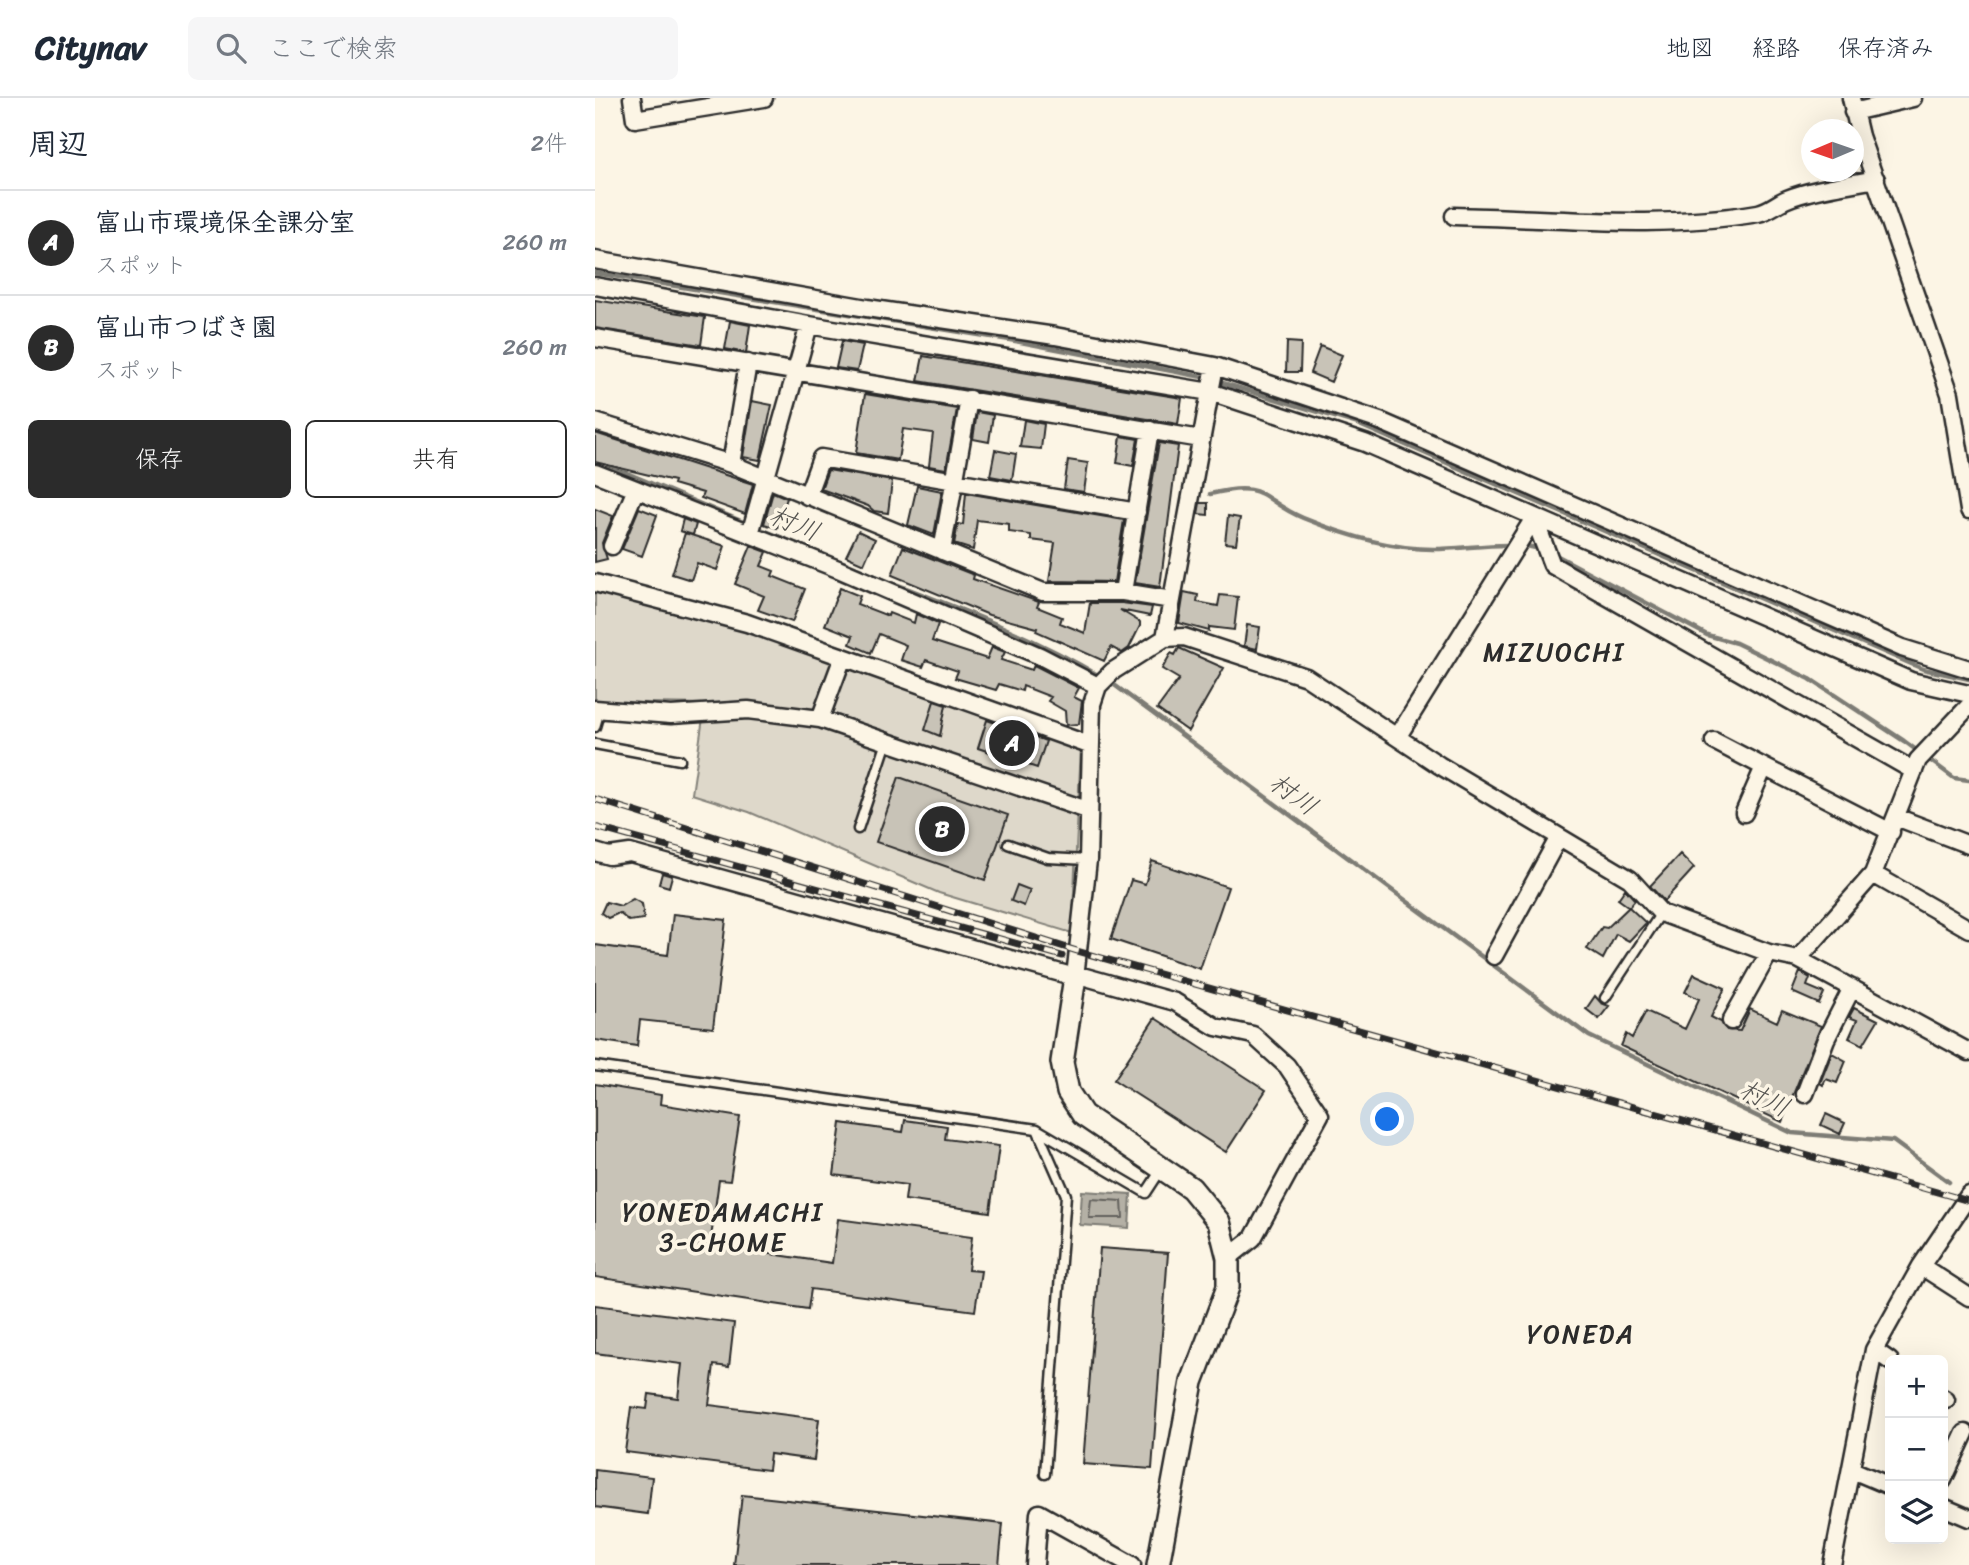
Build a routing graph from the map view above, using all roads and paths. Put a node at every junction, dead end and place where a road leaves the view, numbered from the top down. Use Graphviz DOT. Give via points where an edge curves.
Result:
graph roads {
  1 [pos="632,98"];
  2 [pos="764,98"];
  3 [pos="1913,98"];
  4 [pos="1852,105"];
  5 [pos="1876,179"];
  6 [pos="1454,216"];
  7 [pos="595,260"];
  8 [pos="595,286"];
  9 [pos="809,325"];
  10 [pos="595,338"];
  11 [pos="747,363"];
  12 [pos="1215,366"];
  13 [pos="796,371"];
  14 [pos="1210,392"];
  15 [pos="969,399"];
  16 [pos="595,422"];
  17 [pos="1150,430"];
  18 [pos="1201,439"];
  19 [pos="731,464"];
  20 [pos="601,475"];
  21 [pos="765,478"];
  22 [pos="955,481"];
  23 [pos="636,489"];
  24 [pos="595,491"];
  25 [pos="807,496"];
  26 [pos="1969,510"];
  27 [pos="1137,512"];
  28 [pos="1534,518"];
  29 [pos="750,534"];
  30 [pos="611,546"];
  31 [pos="942,551"];
  32 [pos="595,583"];
  33 [pos="1123,592"];
  34 [pos="1172,600"];
  35 [pos="1165,638"];
  36 [pos="843,657"];
  37 [pos="1969,668"];
  38 [pos="1098,686"];
  39 [pos="1969,694"];
  40 [pos="1969,706"];
  41 [pos="597,710"];
  42 [pos="820,719"];
  43 [pos="595,727"];
  44 [pos="1398,736"];
  45 [pos="1714,741"];
  46 [pos="887,742"];
  47 [pos="595,744"];
  48 [pos="1090,746"];
  49 [pos="680,760"];
  50 [pos="1764,767"];
  51 [pos="1914,771"];
  52 [pos="1087,810"];
  53 [pos="1744,813"];
  54 [pos="1893,825"];
  55 [pos="858,829"];
  56 [pos="1559,837"];
  57 [pos="1008,844"];
  58 [pos="1969,845"];
  59 [pos="595,852"];
  60 [pos="1088,860"];
  61 [pos="1873,874"];
  62 [pos="1661,914"];
  63 [pos="1969,929"];
  64 [pos="1769,953"];
  65 [pos="1494,956"];
  66 [pos="1798,959"];
  67 [pos="1075,976"];
  68 [pos="1852,988"];
  69 [pos="1605,998"];
  70 [pos="1731,1021"];
  71 [pos="1969,1052"];
  72 [pos="595,1066"];
  73 [pos="1805,1094"];
  74 [pos="1037,1129"];
  75 [pos="1162,1168"];
  76 [pos="1969,1195"];
  77 [pos="1228,1258"];
  78 [pos="1921,1266"];
  79 [pos="1969,1297"];
  80 [pos="1874,1350"];
  81 [pos="1885,1358"];
  82 [pos="1965,1433"];
  83 [pos="1948,1469"];
  84 [pos="1852,1470"];
  85 [pos="1045,1474"];
  86 [pos="1885,1484"];
  87 [pos="1948,1509"];
  88 [pos="1969,1518"];
  89 [pos="1035,1565"];
  90 [pos="1132,1565"];
  91 [pos="1157,1565"];
  92 [pos="1832,1565"];
  1 -- 2 [label="street" via="635,119"];
  3 -- 4 [label="street"];
  4 -- 5 [label="street"];
  5 -- 6 [label="street" via="1787,199 1762,212 1696,220 1577,222"];
  5 -- 26 [label="street" via="1950,394"];
  7 -- 12 [label="street"];
  8 -- 9 [label="street"];
  9 -- 13 [label="street"];
  9 -- 14 [label="street"];
  10 -- 11 [label="street"];
  11 -- 13 [label="street"];
  11 -- 19 [label="street"];
  12 -- 14 [label="street"];
  12 -- 37 [label="street" via="1380,421 1902,648"];
  13 -- 15 [label="street"];
  13 -- 21 [label="street"];
  14 -- 18 [label="street"];
  14 -- 28 [label="street" via="1365,443"];
  15 -- 17 [label="street"];
  15 -- 22 [label="street"];
  16 -- 19 [label="street"];
  17 -- 18 [label="street"];
  17 -- 27 [label="street"];
  18 -- 34 [label="street"];
  19 -- 21 [label="street"];
  20 -- 23 [label="street"];
  20 -- 24 [label="street"];
  21 -- 25 [label="street"];
  21 -- 29 [label="street"];
  22 -- 25 [label="street" via="821,458"];
  22 -- 27 [label="street"];
  22 -- 31 [label="street"];
  23 -- 29 [label="street"];
  23 -- 30 [label="street"];
  25 -- 31 [label="street"];
  27 -- 33 [label="street"];
  28 -- 39 [label="street" via="1911,681"];
  28 -- 44 [label="street"];
  28 -- 51 [label="street" via="1552,565"];
  29 -- 38 [label="street" via="1040,656"];
  31 -- 33 [label="street" via="1043,592"];
  32 -- 36 [label="street" via="747,624"];
  33 -- 34 [label="street"];
  34 -- 35 [label="street"];
  35 -- 38 [label="street" via="1111,672"];
  35 -- 44 [label="street" via="1184,637 1306,677"];
  36 -- 42 [label="street"];
  36 -- 48 [label="street"];
  38 -- 48 [label="street" via="1092,704"];
  40 -- 51 [label="street" via="1918,760"];
  41 -- 42 [label="street" via="671,715 748,710"];
  41 -- 43 [label="lane"];
  42 -- 46 [label="street"];
  44 -- 56 [label="street"];
  45 -- 50 [label="street"];
  46 -- 52 [label="street"];
  46 -- 55 [label="lane"];
  47 -- 49 [label="lane"];
  48 -- 52 [label="street"];
  50 -- 53 [label="street"];
  50 -- 54 [label="street"];
  51 -- 54 [label="street"];
  52 -- 60 [label="street"];
  54 -- 58 [label="street"];
  54 -- 61 [label="street"];
  56 -- 62 [label="street" via="1630,879"];
  56 -- 65 [label="street"];
  57 -- 60 [label="lane" via="1048,858"];
  59 -- 67 [label="street" via="609,856 631,853"];
  60 -- 67 [label="street"];
  61 -- 63 [label="street"];
  61 -- 66 [label="street"];
  62 -- 64 [label="street"];
  62 -- 69 [label="lane"];
  64 -- 66 [label="street"];
  64 -- 70 [label="street"];
  66 -- 68 [label="street"];
  67 -- 75 [label="street" via="1062,1062 1068,1092 1083,1115"];
  67 -- 77 [label="street" via="1175,1002 1216,1027 1253,1035 1287,1066 1320,1115 1253,1238"];
  68 -- 71 [label="street"];
  68 -- 73 [label="street"];
  72 -- 74 [label="lane"];
  74 -- 75 [label="lane" via="1146,1193"];
  74 -- 85 [label="lane" via="1066,1195"];
  75 -- 77 [label="street" via="1191,1188 1219,1222"];
  76 -- 78 [label="street"];
  77 -- 91 [label="street" via="1228,1287 1192,1382"];
  78 -- 79 [label="street"];
  78 -- 80 [label="street"];
  80 -- 81 [label="street"];
  80 -- 84 [label="street"];
  82 -- 83 [label="street"];
  84 -- 86 [label="street"];
  84 -- 92 [label="street"];
  87 -- 88 [label="street"];
  89 -- 90 [label="street" via="1039,1513"];
}
